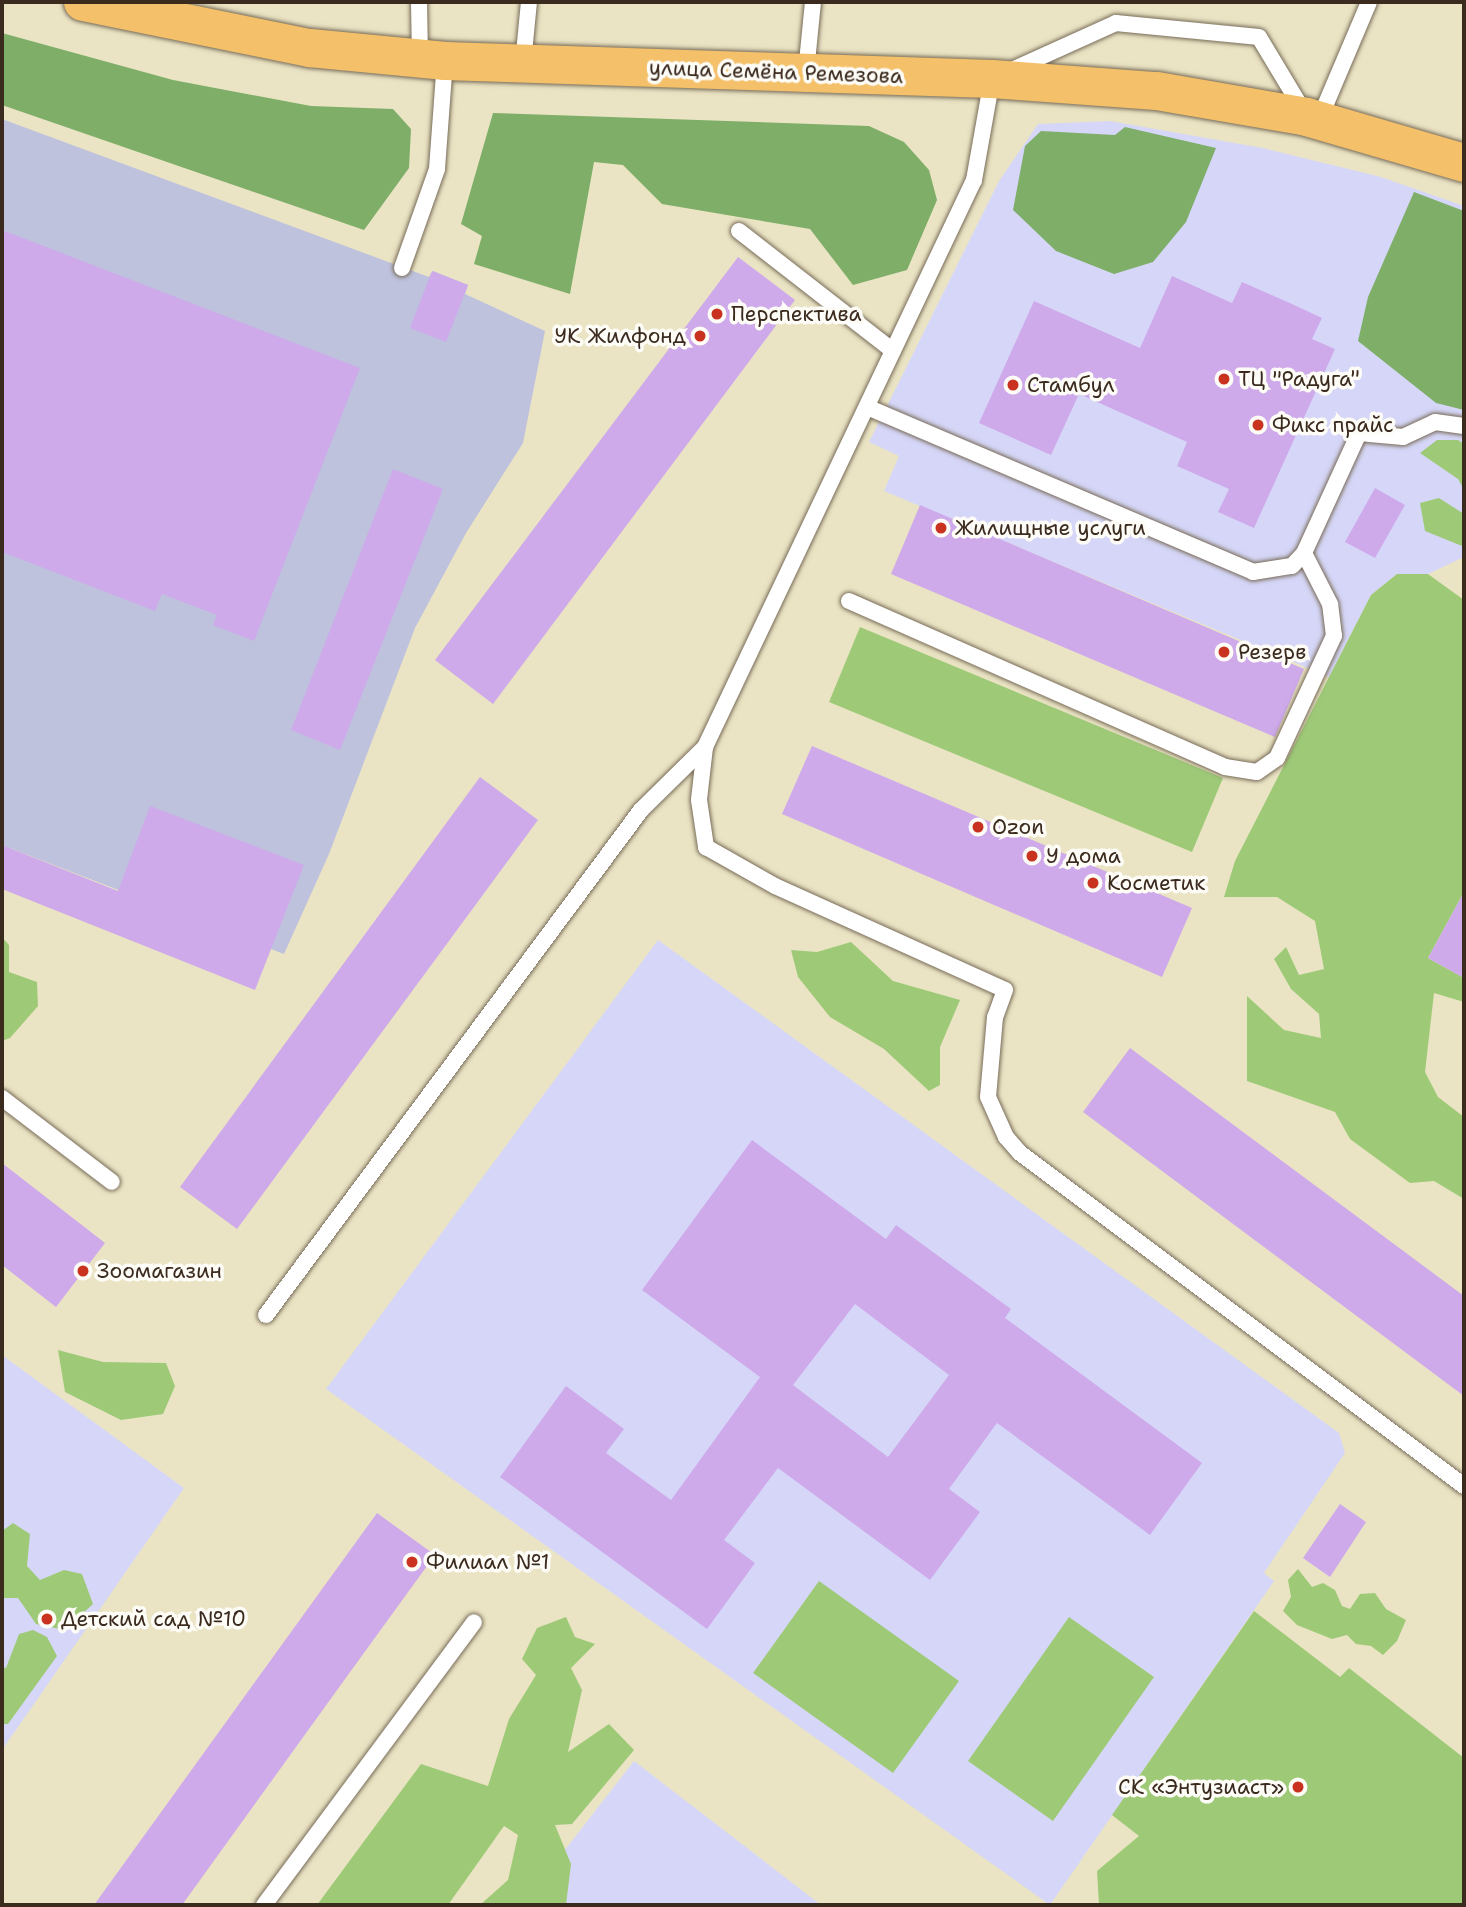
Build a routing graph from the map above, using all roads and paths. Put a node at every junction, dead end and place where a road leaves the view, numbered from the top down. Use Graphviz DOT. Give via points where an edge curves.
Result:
graph roads {
  1 [pos="83,2"];
  2 [pos="419,2"];
  3 [pos="529,2"];
  4 [pos="813,2"];
  5 [pos="1369,2"];
  6 [pos="433,59"];
  7 [pos="523,63"];
  8 [pos="806,73"];
  9 [pos="992,79"];
  10 [pos="1313,118"];
  11 [pos="1464,163"];
  12 [pos="739,231"];
  13 [pos="402,268"];
  14 [pos="892,351"];
  15 [pos="867,407"];
  16 [pos="1464,426"];
  17 [pos="1304,553"];
  18 [pos="849,601"];
  19 [pos="705,747"];
  20 [pos="2,1098"];
  21 [pos="112,1182"];
  22 [pos="266,1315"];
  23 [pos="1464,1486"];
  24 [pos="474,1622"];
  25 [pos="264,1905"];
  1 -- 6 [label="main road, улица Семёна Ремезова" via="272,42"];
  2 -- 6 [label="lane"];
  3 -- 7 [label="lane"];
  4 -- 8 [label="lane"];
  5 -- 10 [label="lane"];
  6 -- 7 [label="main road, улица Семёна Ремезова"];
  6 -- 13 [label="lane" via="437,169"];
  7 -- 8 [label="main road, улица Семёна Ремезова"];
  8 -- 9 [label="main road, улица Семёна Ремезова"];
  9 -- 10 [label="main road, улица Семёна Ремезова" via="1157,91"];
  9 -- 10 [label="lane" via="1116,23 1259,37"];
  9 -- 14 [label="lane" via="974,180"];
  10 -- 11 [label="main road, улица Семёна Ремезова"];
  12 -- 14 [label="lane"];
  14 -- 15 [label="lane"];
  15 -- 17 [label="lane" via="1253,572 1284,569"];
  15 -- 19 [label="lane"];
  16 -- 17 [label="lane" via="1435,422 1403,437 1359,433"];
  17 -- 18 [label="lane" via="1330,604 1334,636 1277,758 1257,772 1225,767"];
  19 -- 22 [label="lane" via="641,810"];
  19 -- 23 [label="lane" via="699,800 706,847 775,886 1005,989 995,1017 988,1097 1006,1137 1020,1153"];
  20 -- 21 [label="lane"];
  24 -- 25 [label="lane"];
}
